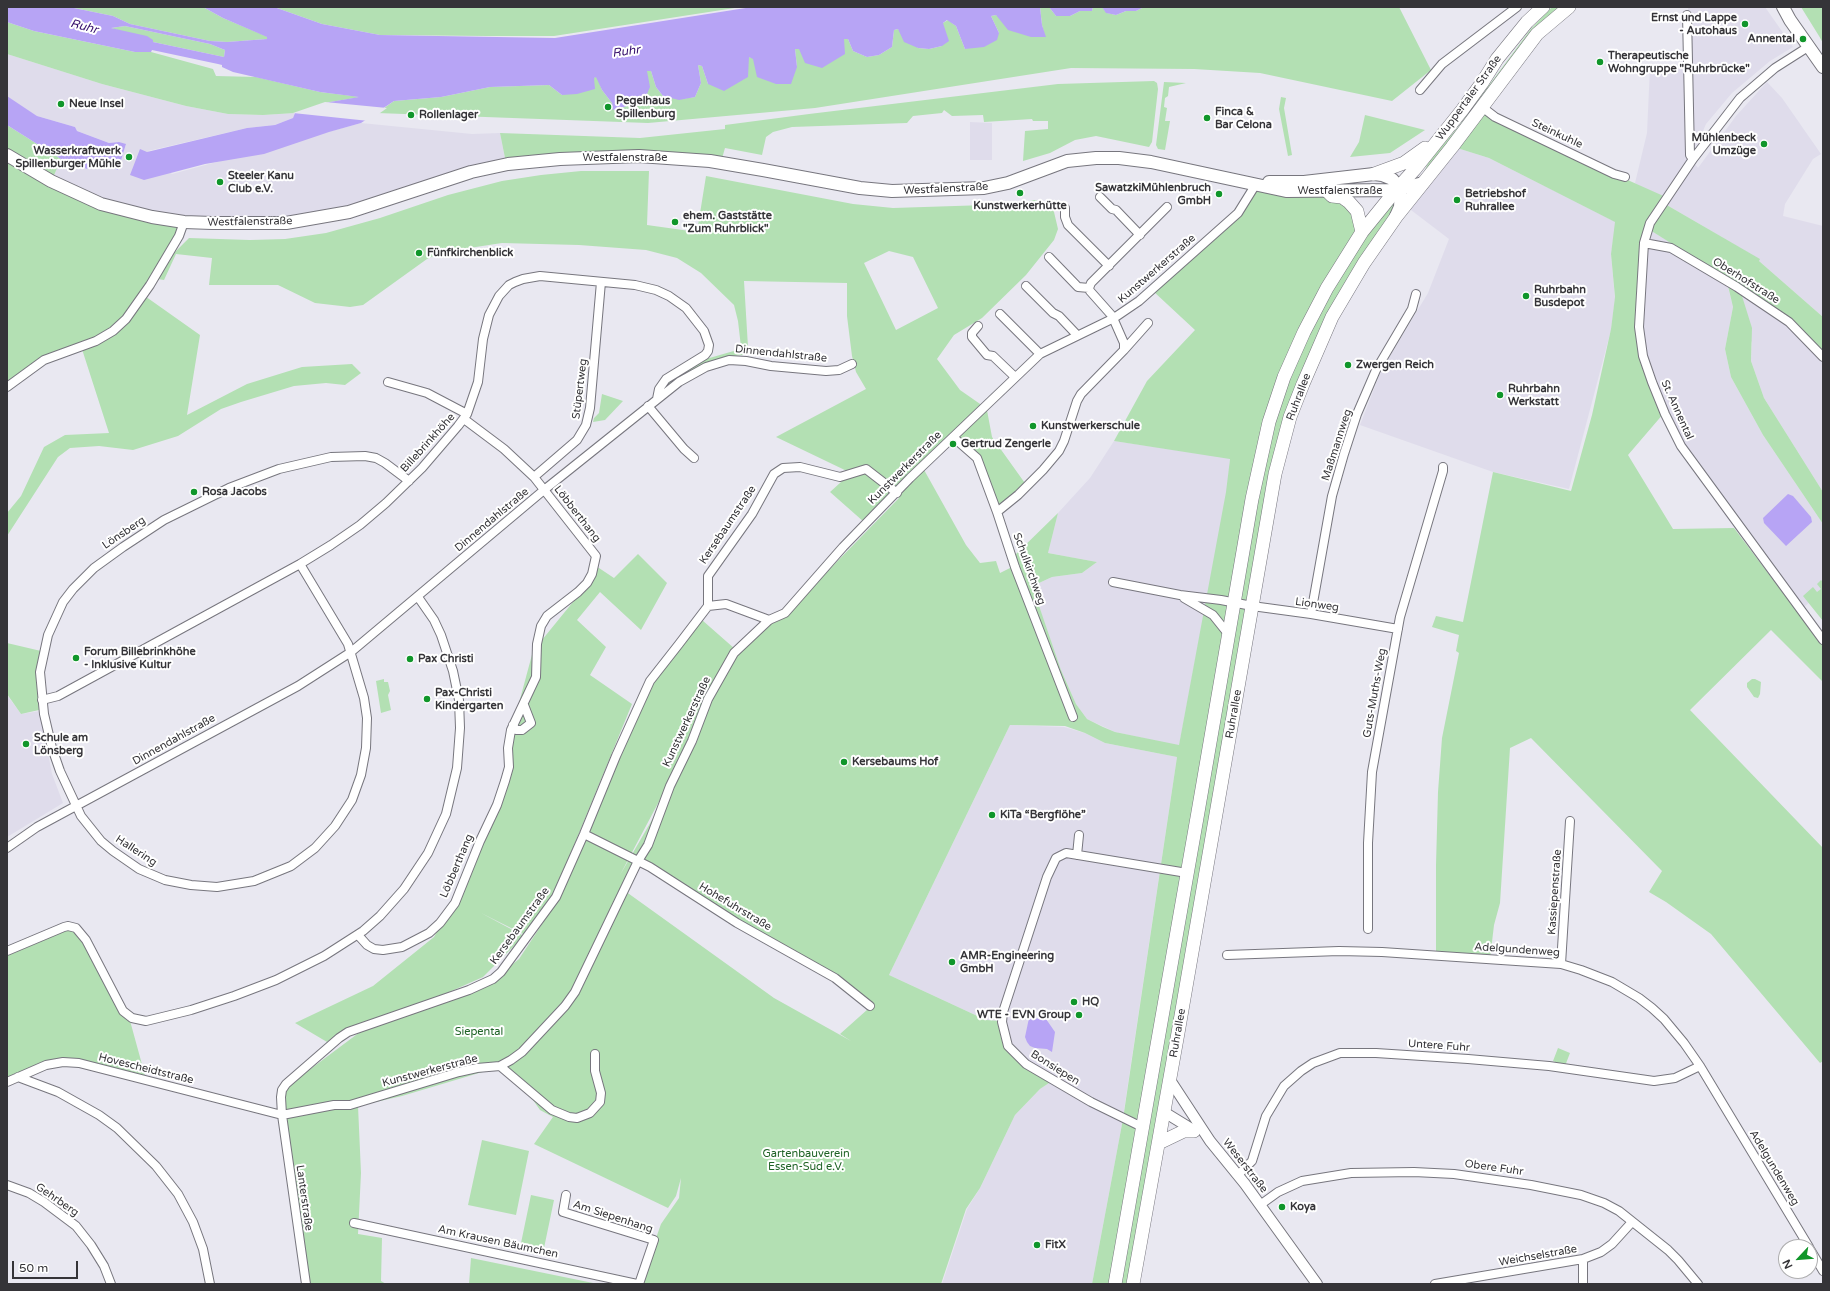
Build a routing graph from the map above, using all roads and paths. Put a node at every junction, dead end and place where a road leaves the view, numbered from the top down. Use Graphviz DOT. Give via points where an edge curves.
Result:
graph roads {
  1 [pos="1516,7"];
  2 [pos="1543,7"];
  3 [pos="1569,7"];
  4 [pos="1781,8"];
  5 [pos="1687,15"];
  6 [pos="1808,46"];
  7 [pos="1823,67"];
  8 [pos="1420,90"];
  9 [pos="1478,112"];
  10 [pos="1437,141"];
  11 [pos="7,155"];
  12 [pos="1693,159"];
  13 [pos="1374,174"];
  14 [pos="1625,177"];
  15 [pos="1425,180"];
  16 [pos="1256,184"];
  17 [pos="1399,189"];
  18 [pos="1327,191"];
  19 [pos="1100,197"];
  20 [pos="1167,207"];
  21 [pos="1065,208"];
  22 [pos="1396,217"];
  23 [pos="184,222"];
  24 [pos="1362,232"];
  25 [pos="1140,235"];
  26 [pos="1644,243"];
  27 [pos="1049,257"];
  28 [pos="1109,266"];
  29 [pos="602,282"];
  30 [pos="1026,286"];
  31 [pos="1089,288"];
  32 [pos="1416,294"];
  33 [pos="1000,314"];
  34 [pos="1113,318"];
  35 [pos="1148,323"];
  36 [pos="978,326"];
  37 [pos="1077,335"];
  38 [pos="1124,350"];
  39 [pos="1040,354"];
  40 [pos="1823,357"];
  41 [pos="852,364"];
  42 [pos="1015,377"];
  43 [pos="388,382"];
  44 [pos="7,387"];
  45 [pos="657,398"];
  46 [pos="648,406"];
  47 [pos="465,416"];
  48 [pos="953,436"];
  49 [pos="694,458"];
  50 [pos="1443,466"];
  51 [pos="534,477"];
  52 [pos="409,481"];
  53 [pos="544,490"];
  54 [pos="897,493"];
  55 [pos="997,512"];
  56 [pos="300,564"];
  57 [pos="1112,582"];
  58 [pos="1180,595"];
  59 [pos="418,597"];
  60 [pos="1234,602"];
  61 [pos="708,606"];
  62 [pos="1252,606"];
  63 [pos="1312,614"];
  64 [pos="769,620"];
  65 [pos="1398,629"];
  66 [pos="1229,635"];
  67 [pos="1823,640"];
  68 [pos="351,652"];
  69 [pos="42,700"];
  70 [pos="524,705"];
  71 [pos="1073,718"];
  72 [pos="513,725"];
  73 [pos="76,806"];
  74 [pos="1570,821"];
  75 [pos="584,834"];
  76 [pos="1079,835"];
  77 [pos="7,848"];
  78 [pos="1077,855"];
  79 [pos="638,861"];
  80 [pos="1187,873"];
  81 [pos="1368,929"];
  82 [pos="358,935"];
  83 [pos="7,951"];
  84 [pos="1227,955"];
  85 [pos="1561,964"];
  86 [pos="870,1006"];
  87 [pos="595,1054"];
  88 [pos="500,1066"];
  89 [pos="1700,1066"];
  90 [pos="18,1077"];
  91 [pos="1170,1080"];
  92 [pos="7,1082"];
  93 [pos="1150,1082"];
  94 [pos="1164,1112"];
  95 [pos="282,1115"];
  96 [pos="1142,1127"];
  97 [pos="1194,1131"];
  98 [pos="1210,1141"];
  99 [pos="1159,1143"];
  100 [pos="1238,1175"];
  101 [pos="7,1185"];
  102 [pos="566,1196"];
  103 [pos="1260,1205"];
  104 [pos="1632,1222"];
  105 [pos="354,1223"];
  106 [pos="1804,1239"];
  107 [pos="1583,1259"];
  108 [pos="111,1284"];
  109 [pos="210,1284"];
  110 [pos="306,1284"];
  111 [pos="638,1284"];
  112 [pos="1114,1284"];
  113 [pos="1133,1284"];
  114 [pos="1317,1284"];
  115 [pos="1435,1284"];
  116 [pos="1583,1284"];
  117 [pos="1698,1284"];
  1 -- 8 [label="street" via="1442,64"];
  2 -- 10 [label="main road, Wuppertaler Straße" via="1527,22 1497,59 1463,109"];
  3 -- 9 [label="main road, Wuppertaler Straße" via="1537,34"];
  4 -- 6 [label="main road"];
  5 -- 12 [label="street" via="1690,155"];
  6 -- 7 [label="main road"];
  6 -- 12 [label="street, St. Annental" via="1775,68 1740,98"];
  9 -- 14 [label="street, Steinkuhle" via="1495,117"];
  9 -- 15 [label="main road, Wuppertaler Straße"];
  10 -- 13 [label="main road" via="1412,159"];
  10 -- 17 [label="main road, Wuppertaler Straße"];
  11 -- 23 [label="main road, Westfalenstraße" via="58,184 101,204 138,215"];
  12 -- 26 [label="street, St. Annental" via="1650,223"];
  13 -- 16 [label="main road, Westfalenstraße" via="1304,182"];
  13 -- 17 [label="main road, Westfalenstraße" via="1392,179"];
  15 -- 17 [label="main road, Westfalenstraße"];
  15 -- 22 [label="main road, Ruhrallee"];
  16 -- 18 [label="main road, Westfalenstraße" via="1286,191"];
  16 -- 23 [label="main road, Westfalenstraße" via="1151,162 1096,158 1067,161 1008,184 984,188 892,192 710,161 639,156 560,158 508,164 471,172 349,212 317,219 262,224"];
  16 -- 34 [label="street, Kunstwerkerstraße" via="1238,213 1151,292 1127,311"];
  17 -- 18 [label="main road, Westfalenstraße"];
  17 -- 22 [label="main road" via="1400,207"];
  17 -- 24 [label="main road, Ruhrallee"];
  18 -- 24 [label="main road" via="1332,196 1342,197 1350,202 1357,212"];
  19 -- 25 [label="street"];
  20 -- 25 [label="street"];
  21 -- 28 [label="street" via="1068,225"];
  22 -- 62 [label="main road, Ruhrallee" via="1364,262 1343,298 1290,417 1275,474"];
  23 -- 44 [label="street" via="179,236 150,285 113,331 96,341 44,360"];
  24 -- 60 [label="main road, Ruhrallee" via="1327,288 1284,378 1260,458"];
  25 -- 28 [label="street"];
  26 -- 40 [label="street, Oberhofstraße" via="1671,248 1737,287 1789,322"];
  26 -- 67 [label="street, St. Annental" via="1640,341 1664,414 1681,446"];
  27 -- 31 [label="street" via="1078,287"];
  28 -- 31 [label="street"];
  29 -- 45 [label="street, Billebrinkhöhe" via="645,287 669,296 686,308 704,331 709,345 708,351 666,379 659,389"];
  29 -- 47 [label="street, Billebrinkhöhe" via="531,277 519,280 503,290 491,308 485,327 478,382"];
  29 -- 51 [label="street, Stüpertweg" via="590,408 586,424 577,440"];
  30 -- 37 [label="street"];
  31 -- 34 [label="street"];
  32 -- 63 [label="street, Maßmannweg" via="1412,309 1376,370 1344,454 1332,496"];
  33 -- 39 [label="street"];
  34 -- 37 [label="street, Kunstwerkerstraße"];
  34 -- 38 [label="street" via="1124,343"];
  35 -- 38 [label="street"];
  36 -- 42 [label="street" via="972,332 972,337 987,355 993,356"];
  37 -- 39 [label="street, Kunstwerkerstraße"];
  38 -- 55 [label="street" via="1081,394 1064,441 1055,456 1010,503"];
  39 -- 42 [label="street, Kunstwerkerstraße"];
  41 -- 45 [label="street, Dinnendahlstraße" via="838,370 826,371 729,360 706,367"];
  42 -- 48 [label="street, Kunstwerkerstraße"];
  43 -- 47 [label="street" via="427,394"];
  45 -- 46 [label="street, Dinnendahlstraße"];
  46 -- 49 [label="street"];
  46 -- 53 [label="street, Dinnendahlstraße"];
  47 -- 51 [label="street, Löbberthang"];
  47 -- 52 [label="street, Billebrinkhöhe"];
  48 -- 54 [label="street, Kunstwerkerstraße"];
  48 -- 55 [label="street, Schulkirchweg" via="977,458"];
  50 -- 65 [label="street, Guts-Muths-Weg" via="1444,470 1403,602"];
  51 -- 53 [label="street, Löbberthang"];
  52 -- 56 [label="street, Billebrinkhöhe" via="360,525"];
  52 -- 69 [label="street, Lönsberg" via="376,458 331,457 293,465 243,482 164,520 94,568 63,602 44,647 40,672"];
  53 -- 59 [label="street, Dinnendahlstraße"];
  53 -- 70 [label="street, Löbberthang" via="596,556 587,583 547,616 541,626 536,644 536,677"];
  54 -- 61 [label="street, Kersebaumstraße" via="866,469 840,477 800,467 783,468 774,474 752,514 708,576"];
  54 -- 64 [label="street, Kunstwerkerstraße" via="843,547 786,613"];
  55 -- 71 [label="street, Schulkirchweg" via="1014,567"];
  56 -- 68 [label="street" via="344,635"];
  56 -- 69 [label="street, Billebrinkhöhe" via="58,696"];
  57 -- 58 [label="street"];
  58 -- 60 [label="street"];
  58 -- 66 [label="street" via="1213,615"];
  59 -- 68 [label="street, Dinnendahlstraße"];
  59 -- 82 [label="street" via="430,612 439,630 454,671 460,728 457,768 446,814 425,858 393,903"];
  60 -- 62 [label="street, Lionweg"];
  60 -- 66 [label="main road, Ruhrallee"];
  61 -- 64 [label="street" via="726,604"];
  61 -- 75 [label="street, Kersebaumstraße" via="650,681"];
  62 -- 63 [label="street, Lionweg"];
  62 -- 91 [label="main road, Ruhrallee"];
  63 -- 65 [label="street, Lionweg"];
  64 -- 79 [label="street, Kunstwerkerstraße" via="734,653 720,676 670,786 648,844"];
  65 -- 81 [label="street, Guts-Muths-Weg" via="1372,772 1368,843"];
  66 -- 80 [label="main road, Ruhrallee"];
  68 -- 73 [label="street, Dinnendahlstraße" via="298,686"];
  68 -- 73 [label="street, Hallering" via="360,680 367,718 366,748 361,775 352,800 335,826 315,848 291,866 267,877 230,886 204,887 179,884 139,869 113,851 91,829"];
  69 -- 73 [label="street, Lönsberg" via="52,748"];
  70 -- 72 [label="street, Löbberthang"];
  70 -- 72 [label="street" via="531,723 522,730 516,730"];
  72 -- 82 [label="street, Löbberthang" via="508,748 509,767 497,805 455,903 421,939 393,949 374,949"];
  73 -- 77 [label="street, Dinnendahlstraße" via="37,827"];
  74 -- 85 [label="street, Kassiepenstraße"];
  75 -- 79 [label="street, Hohefuhrstraße"];
  75 -- 95 [label="street, Kersebaumstraße" via="551,905 501,972 493,979 469,990 358,1028 339,1038 286,1084 281,1097"];
  76 -- 78 [label="street"];
  78 -- 80 [label="street, Bonsiepen"];
  78 -- 96 [label="street, Bonsiepen" via="1066,853 1056,858 1047,877 1006,1000 1002,1022 1004,1034 1008,1046 1026,1064 1071,1091"];
  79 -- 86 [label="street, Hohefuhrstraße" via="737,923 835,978"];
  79 -- 88 [label="street, Kunstwerkerstraße" via="571,999 522,1052"];
  80 -- 93 [label="main road, Ruhrallee"];
  82 -- 83 [label="street" via="324,956 269,982 191,1010 146,1021 132,1018 123,1011 86,940 76,928 68,926"];
  84 -- 85 [label="street, Adelgundenweg" via="1382,952"];
  85 -- 89 [label="street, Adelgundenweg" via="1601,977 1639,998 1675,1031"];
  87 -- 88 [label="street" via="600,1102 590,1113 577,1118 552,1110"];
  88 -- 95 [label="street, Kunstwerkerstraße" via="459,1072 350,1105 334,1105"];
  89 -- 100 [label="street, Untere Fuhr" via="1675,1078 1654,1081 1549,1066 1376,1053 1340,1053 1313,1063 1284,1086 1266,1116 1252,1161"];
  89 -- 106 [label="street, Adelgundenweg"];
  90 -- 92 [label="street, Hovescheidtstraße"];
  90 -- 95 [label="street, Hovescheidtstraße" via="46,1065 79,1063"];
  90 -- 109 [label="street" via="58,1092 98,1114 117,1128 156,1166 178,1194 193,1222 203,1249"];
  91 -- 94 [label="main road, Ruhrallee"];
  91 -- 98 [label="street, Weserstraße"];
  93 -- 94 [label="main road"];
  93 -- 96 [label="main road, Ruhrallee"];
  94 -- 97 [label="street, Weserstraße"];
  94 -- 99 [label="main road, Ruhrallee"];
  95 -- 110 [label="street, Lanterstraße"];
  96 -- 99 [label="main road" via="1150,1130"];
  96 -- 112 [label="main road, Ruhrallee"];
  97 -- 98 [label="street, Weserstraße"];
  97 -- 99 [label="main road" via="1184,1131"];
  98 -- 100 [label="street, Weserstraße"];
  99 -- 113 [label="main road, Ruhrallee"];
  100 -- 103 [label="street, Weserstraße"];
  101 -- 108 [label="street, Gehrberg" via="29,1193 76,1226 91,1244"];
  102 -- 111 [label="street, Am Siepenhang" via="563,1212 654,1240"];
  103 -- 104 [label="street, Obere Fuhr" via="1278,1192 1302,1181 1351,1173 1414,1172 1507,1181 1556,1190 1604,1203"];
  103 -- 114 [label="street, Weserstraße"];
  104 -- 107 [label="street, Weichselstraße" via="1612,1244 1601,1252"];
  104 -- 117 [label="street, Obere Fuhr" via="1678,1260"];
  105 -- 111 [label="street, Am Krausen Bäumchen"];
  107 -- 115 [label="street, Weichselstraße"];
  107 -- 116 [label="street"];
}
